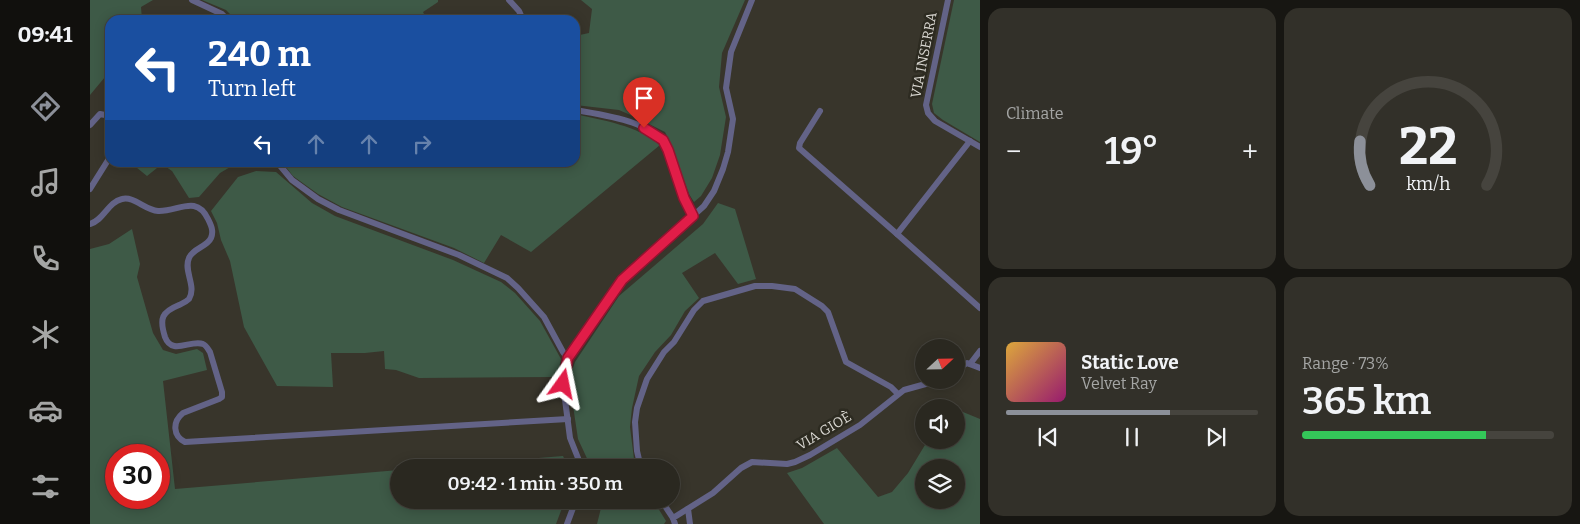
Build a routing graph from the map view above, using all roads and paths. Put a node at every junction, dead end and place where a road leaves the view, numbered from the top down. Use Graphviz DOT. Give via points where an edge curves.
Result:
graph roads {
  1 [pos="192,0"];
  2 [pos="509,0"];
  3 [pos="752,0"];
  4 [pos="948,0"];
  5 [pos="223,15"];
  6 [pos="521,15"];
  7 [pos="580,111"];
  8 [pos="820,111"];
  9 [pos="105,115"];
  10 [pos="90,125"];
  11 [pos="970,141"];
  12 [pos="980,147"];
  13 [pos="105,165"];
  14 [pos="281,167"];
  15 [pos="90,190"];
  16 [pos="693,216"];
  17 [pos="90,224"];
  18 [pos="898,234"];
  19 [pos="980,308"];
  20 [pos="980,351"];
  21 [pos="568,358"];
  22 [pos="965,364"];
  23 [pos="970,364"];
  24 [pos="980,368"];
  25 [pos="915,387"];
  26 [pos="898,394"];
  27 [pos="568,419"];
  28 [pos="578,459"];
  29 [pos="639,459"];
  30 [pos="573,509"];
  31 [pos="667,509"];
  32 [pos="688,509"];
  33 [pos="674,521"];
  34 [pos="567,524"];
  35 [pos="690,524"];
  1 -- 5 [label="street"];
  2 -- 6 [label="street"];
  3 -- 16 [label="street" via="731,52 726,88 733,119 728,152 714,191"];
  4 -- 11 [label="street, VIA INSERRA" via="926,105 935,121"];
  7 -- 16 [label="street" via="632,122 663,140"];
  8 -- 18 [label="street" via="799,148"];
  9 -- 10 [label="street" via="100,114"];
  11 -- 12 [label="street, VIA INSERRA"];
  11 -- 18 [label="street"];
  13 -- 15 [label="street"];
  14 -- 21 [label="street" via="318,200 459,255 507,278 544,317"];
  16 -- 21 [label="street" via="622,280"];
  17 -- 27 [label="street" via="123,198 158,211 196,206 201,208 211,225 211,238 194,252 187,264 192,288 189,299 167,310 162,323 171,345 182,347 195,343 206,347 222,392 219,399 178,417 176,434 185,442"];
  18 -- 19 [label="street"];
  20 -- 23 [label="street"];
  21 -- 27 [label="street" via="563,384"];
  22 -- 23 [label="street"];
  23 -- 24 [label="street"];
  25 -- 26 [label="street, VIA GIOÈ"];
  26 -- 29 [label="street" via="846,362 828,312 822,306 795,289 755,286 703,302 646,378 635,422"];
  26 -- 32 [label="street, VIA GIOÈ" via="860,425 810,455 787,464 752,462"];
  27 -- 28 [label="street" via="570,438"];
  30 -- 34 [label="street"];
  31 -- 33 [label="street"];
  32 -- 33 [label="street, VIA GIOÈ"];
  32 -- 35 [label="street"];
}
